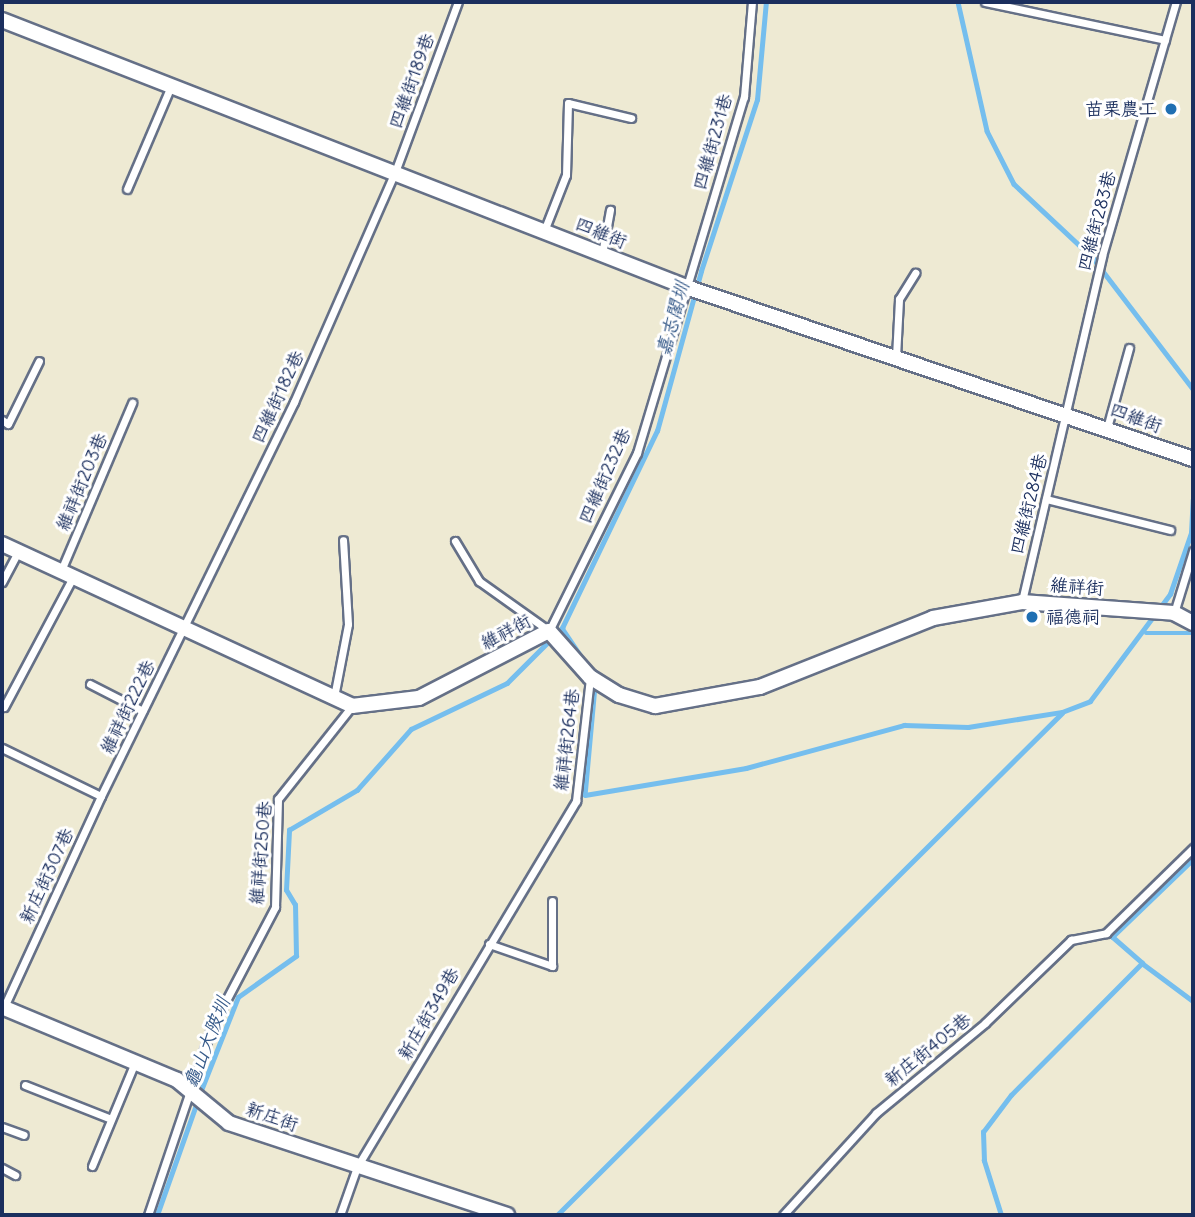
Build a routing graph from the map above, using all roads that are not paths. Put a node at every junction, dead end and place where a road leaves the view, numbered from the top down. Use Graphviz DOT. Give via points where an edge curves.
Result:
graph roads {
  1 [pos="458,2"];
  2 [pos="752,2"];
  3 [pos="985,2"];
  4 [pos="1176,2"];
  5 [pos="2,20"];
  6 [pos="1165,40"];
  7 [pos="171,86"];
  8 [pos="631,118"];
  9 [pos="395,172"];
  10 [pos="127,189"];
  11 [pos="610,210"];
  12 [pos="544,231"];
  13 [pos="601,254"];
  14 [pos="915,273"];
  15 [pos="686,287"];
  16 [pos="1129,348"];
  17 [pos="896,357"];
  18 [pos="39,361"];
  19 [pos="132,403"];
  20 [pos="1067,413"];
  21 [pos="2,420"];
  22 [pos="1107,428"];
  23 [pos="1193,459"];
  24 [pos="1046,499"];
  25 [pos="1170,530"];
  26 [pos="343,540"];
  27 [pos="455,541"];
  28 [pos="2,544"];
  29 [pos="1193,551"];
  30 [pos="18,552"];
  31 [pos="66,576"];
  32 [pos="2,582"];
  33 [pos="1022,602"];
  34 [pos="1174,612"];
  35 [pos="1193,622"];
  36 [pos="182,631"];
  37 [pos="549,631"];
  38 [pos="590,677"];
  39 [pos="90,684"];
  40 [pos="334,697"];
  41 [pos="352,706"];
  42 [pos="4,707"];
  43 [pos="143,711"];
  44 [pos="2,748"];
  45 [pos="101,796"];
  46 [pos="1193,848"];
  47 [pos="528,876"];
  48 [pos="552,901"];
  49 [pos="489,944"];
  50 [pos="3,1008"];
  51 [pos="136,1059"];
  52 [pos="25,1085"];
  53 [pos="191,1093"];
  54 [pos="111,1119"];
  55 [pos="2,1127"];
  56 [pos="23,1135"];
  57 [pos="92,1166"];
  58 [pos="357,1167"];
  59 [pos="2,1168"];
  60 [pos="15,1175"];
  61 [pos="148,1215"];
  62 [pos="340,1215"];
  63 [pos="507,1215"];
  64 [pos="783,1215"];
  1 -- 9 [label="lane, 四維街189巷"];
  2 -- 15 [label="lane, 四維街231巷" via="744,97"];
  3 -- 6 [label="lane"];
  4 -- 6 [label="lane, 四維街283巷"];
  5 -- 7 [label="street, 四維街"];
  6 -- 20 [label="lane, 四維街283巷" via="1102,257"];
  7 -- 9 [label="street, 四維街"];
  7 -- 10 [label="lane"];
  8 -- 12 [label="lane" via="568,103 566,175"];
  9 -- 12 [label="street, 四維街"];
  9 -- 36 [label="lane, 四維街182巷" via="294,402"];
  11 -- 13 [label="lane"];
  12 -- 13 [label="street, 四維街"];
  13 -- 15 [label="street, 四維街"];
  14 -- 17 [label="lane" via="899,299"];
  15 -- 17 [label="street, 四維街"];
  15 -- 37 [label="lane, 四維街232巷" via="637,453"];
  16 -- 22 [label="lane"];
  17 -- 20 [label="street, 四維街"];
  18 -- 21 [label="lane" via="8,424"];
  19 -- 31 [label="lane, 維祥街203巷"];
  20 -- 22 [label="street, 四維街"];
  20 -- 24 [label="lane, 四維街284巷"];
  22 -- 23 [label="street, 四維街"];
  24 -- 25 [label="lane"];
  24 -- 33 [label="lane, 四維街284巷"];
  26 -- 40 [label="lane" via="348,624"];
  27 -- 37 [label="lane" via="479,581"];
  28 -- 30 [label="street"];
  29 -- 34 [label="lane"];
  30 -- 31 [label="street"];
  30 -- 32 [label="lane"];
  31 -- 36 [label="street"];
  31 -- 42 [label="lane, 維祥街203巷"];
  33 -- 34 [label="street, 維祥街"];
  33 -- 38 [label="street, 維祥街" via="933,618 760,687 694,700 655,706 619,695"];
  34 -- 35 [label="street, 維祥街"];
  36 -- 40 [label="street"];
  36 -- 43 [label="lane, 維祥街222巷"];
  37 -- 38 [label="street, 維祥街"];
  37 -- 41 [label="street, 維祥街" via="419,698"];
  38 -- 47 [label="lane, 維祥街264巷" via="576,801"];
  39 -- 43 [label="lane"];
  40 -- 41 [label="street"];
  41 -- 53 [label="lane, 維祥街250巷" via="278,799 275,907 211,1029"];
  43 -- 45 [label="lane, 維祥街222巷"];
  44 -- 45 [label="lane"];
  45 -- 50 [label="lane, 新庄街307巷"];
  46 -- 64 [label="lane, 新庄街405巷" via="1107,933 1071,940 985,1023 876,1113"];
  47 -- 49 [label="lane, 新庄街349巷"];
  48 -- 49 [label="lane" via="552,966"];
  49 -- 58 [label="lane, 新庄街349巷"];
  50 -- 51 [label="street, 新庄街"];
  51 -- 53 [label="street, 新庄街" via="177,1080"];
  51 -- 54 [label="lane"];
  52 -- 54 [label="lane"];
  53 -- 58 [label="street, 新庄街" via="229,1123"];
  53 -- 61 [label="lane, 維祥街250巷"];
  54 -- 57 [label="lane"];
  55 -- 56 [label="lane"];
  58 -- 62 [label="lane, 新庄街349巷"];
  58 -- 63 [label="street, 新庄街"];
  59 -- 60 [label="lane"];
}
